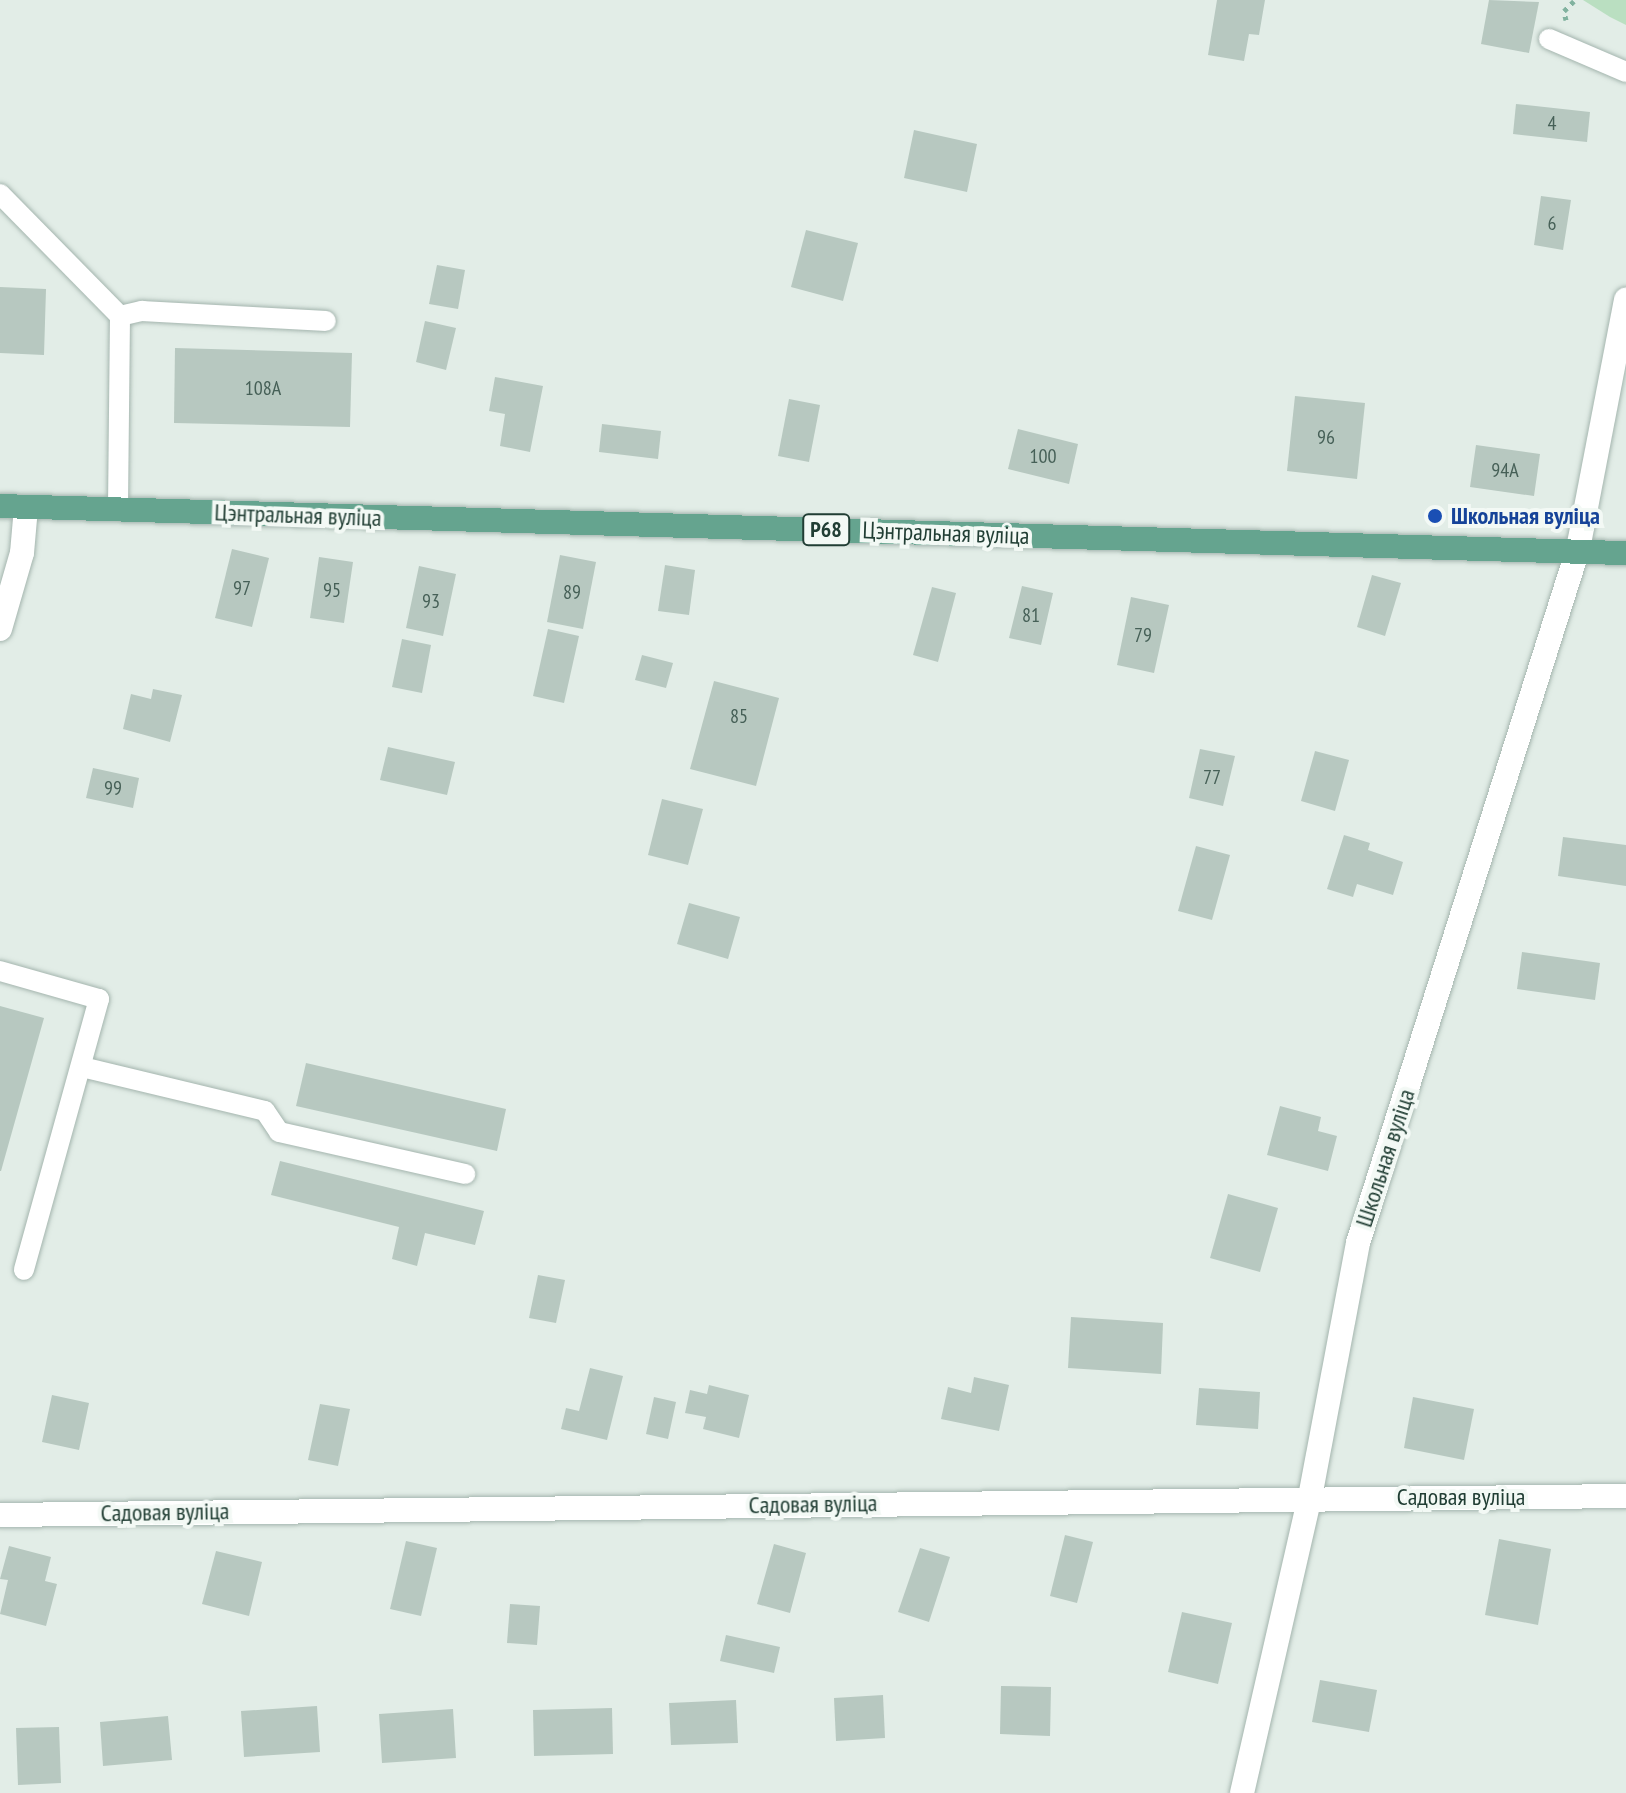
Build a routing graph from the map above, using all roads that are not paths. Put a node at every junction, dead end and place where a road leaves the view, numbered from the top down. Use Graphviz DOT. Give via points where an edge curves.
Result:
graph roads {
  1 [pos="1549,39"];
  2 [pos="1626,72"];
  3 [pos="0,194"];
  4 [pos="1626,300"];
  5 [pos="120,316"];
  6 [pos="326,321"];
  7 [pos="0,506"];
  8 [pos="26,507"];
  9 [pos="118,511"];
  10 [pos="1578,549"];
  11 [pos="1626,553"];
  12 [pos="0,629"];
  13 [pos="0,971"];
  14 [pos="82,1067"];
  15 [pos="465,1174"];
  16 [pos="24,1270"];
  17 [pos="1626,1496"];
  18 [pos="1310,1497"];
  19 [pos="0,1515"];
  20 [pos="1242,1793"];
  1 -- 2 [label="lane"];
  3 -- 5 [label="lane"];
  4 -- 10 [label="street, Школьная вуліца"];
  5 -- 6 [label="lane" via="142,311"];
  5 -- 9 [label="lane"];
  7 -- 8 [label="main road, Р68"];
  8 -- 9 [label="main road, Цэнтральная вуліца / Р68"];
  8 -- 12 [label="street" via="22,553"];
  9 -- 10 [label="main road, Цэнтральная вуліца / Р68"];
  10 -- 11 [label="main road, Цэнтральная вуліца / Р68"];
  10 -- 18 [label="street, Школьная вуліца" via="1358,1243"];
  13 -- 14 [label="lane" via="99,999"];
  14 -- 15 [label="lane" via="265,1111 279,1132"];
  14 -- 16 [label="lane"];
  17 -- 18 [label="street, Садовая вуліца"];
  18 -- 19 [label="street, Садовая вуліца"];
  18 -- 20 [label="street, Школьная вуліца"];
}
